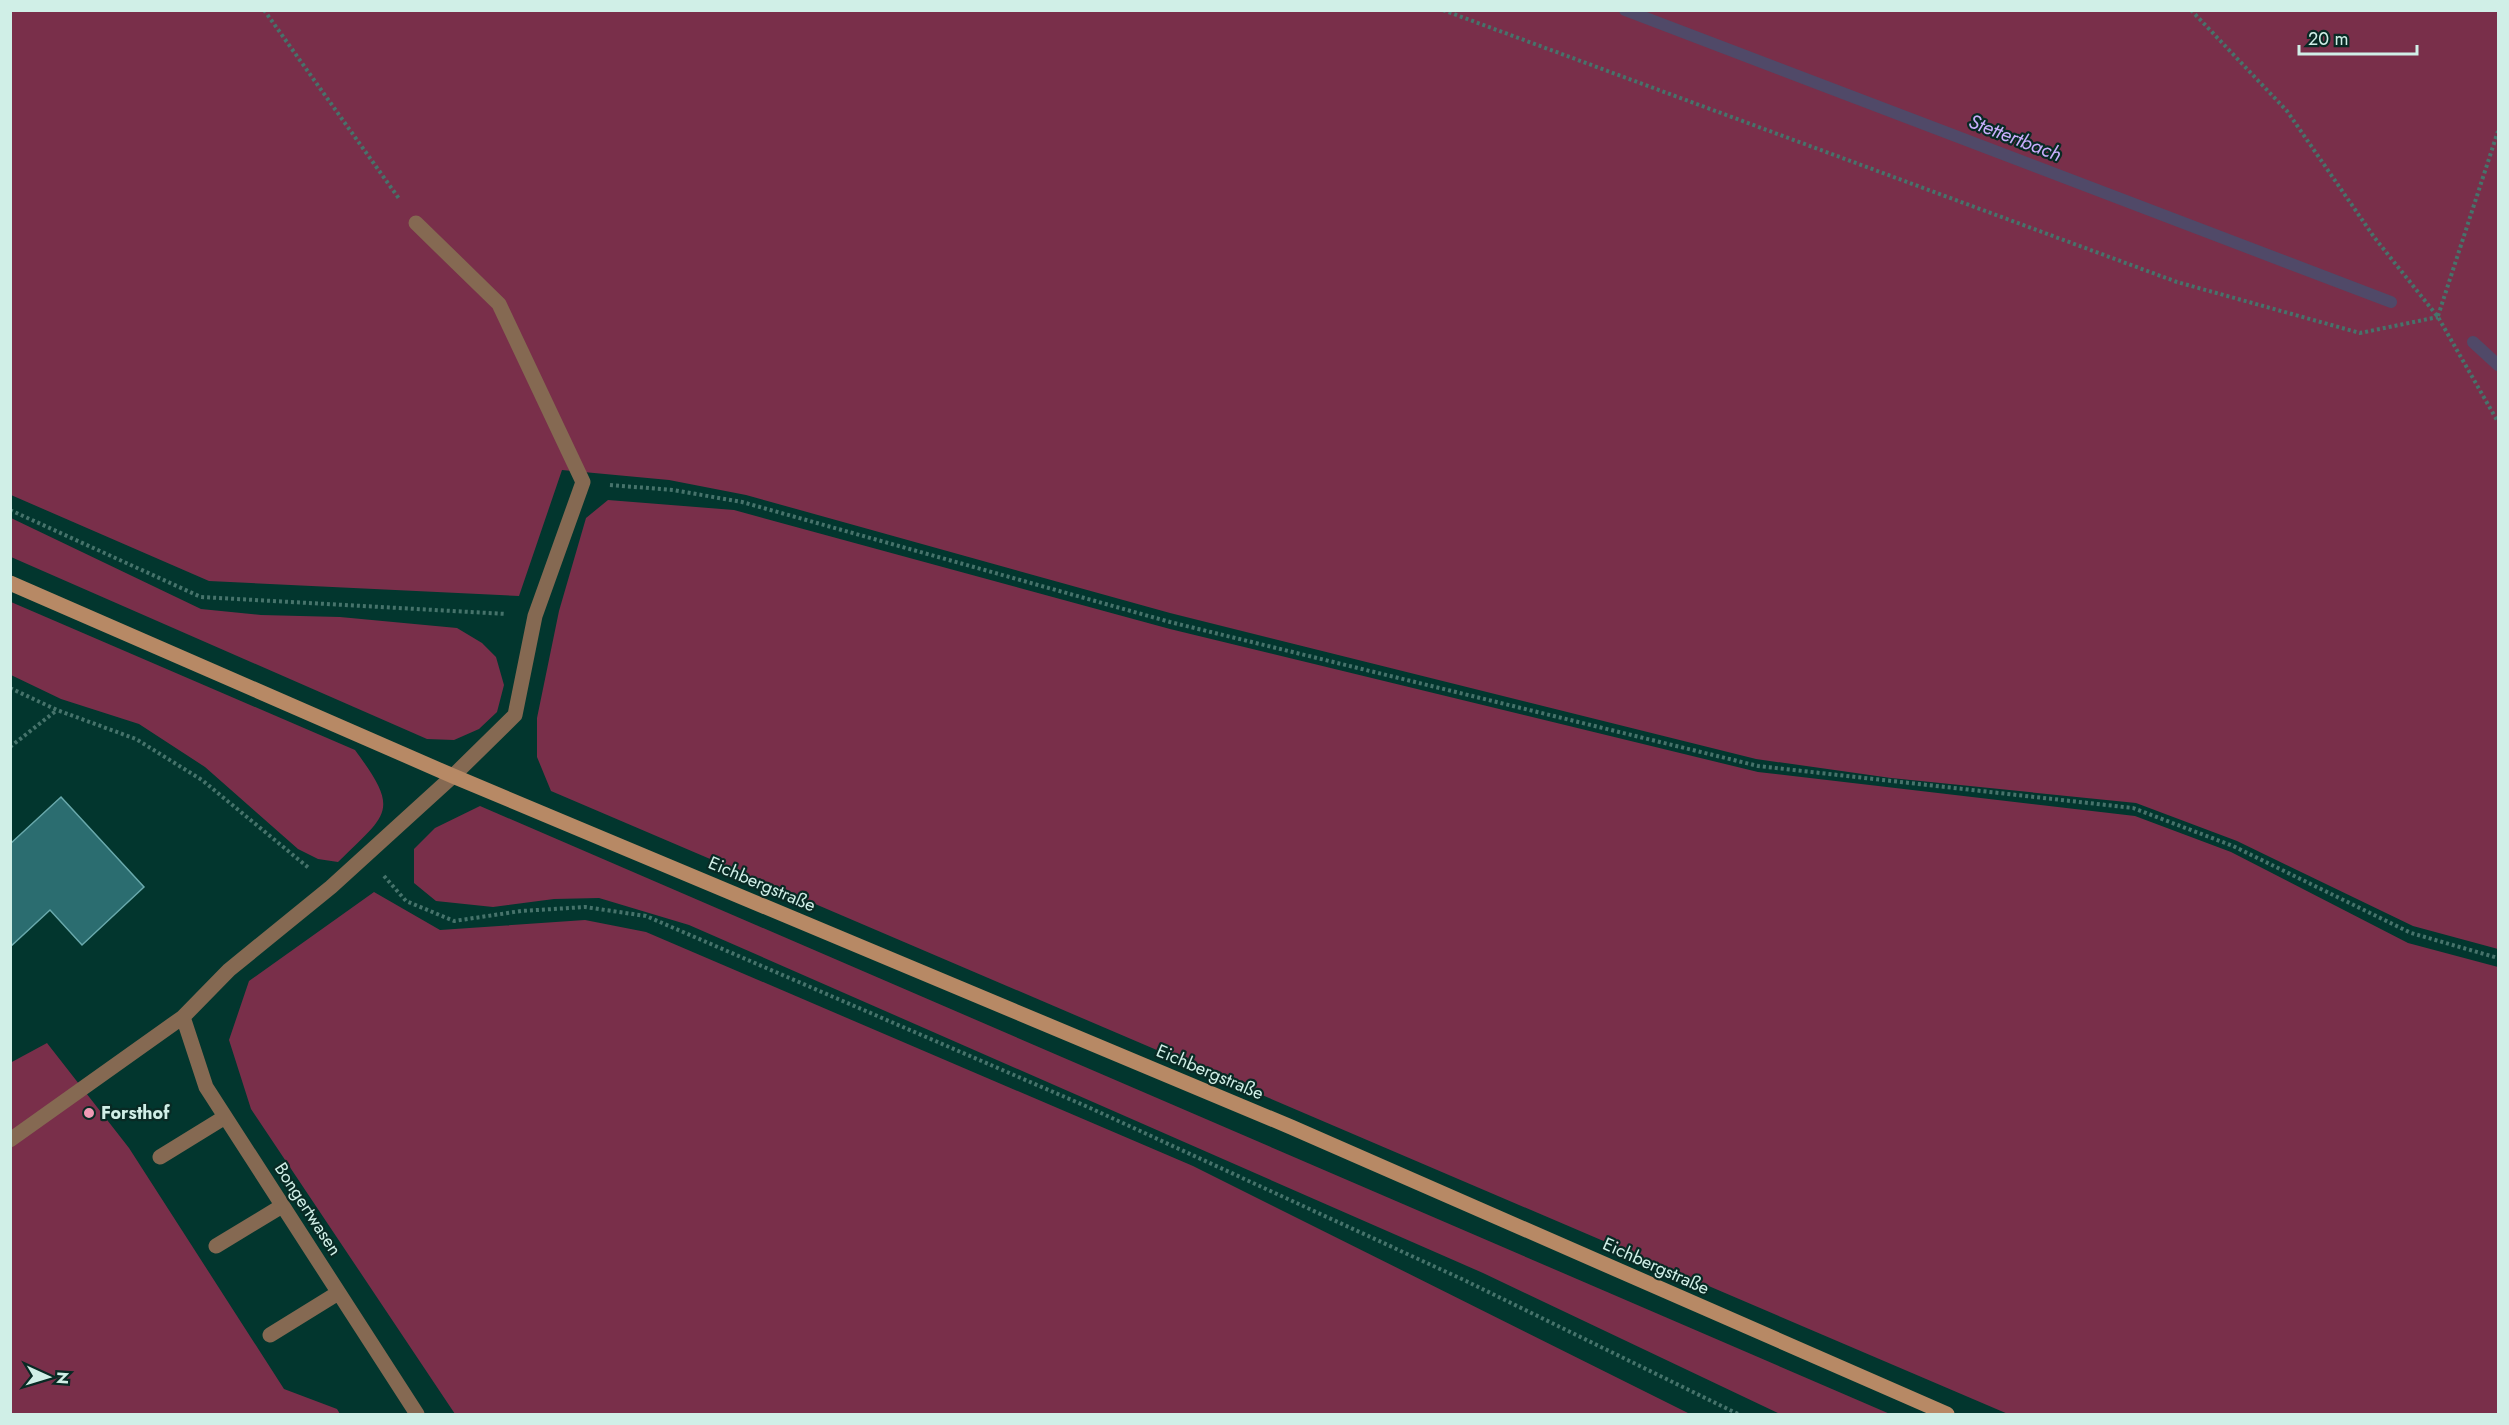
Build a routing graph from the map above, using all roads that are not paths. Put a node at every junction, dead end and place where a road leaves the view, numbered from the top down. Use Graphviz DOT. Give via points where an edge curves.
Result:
graph roads {
  1 [pos="416,223"];
  2 [pos="10,583"];
  3 [pos="453,776"];
  4 [pos="183,1017"];
  5 [pos="225,1117"];
  6 [pos="10,1140"];
  7 [pos="160,1157"];
  8 [pos="282,1206"];
  9 [pos="216,1246"];
  10 [pos="338,1293"];
  11 [pos="270,1335"];
  12 [pos="417,1414"];
  13 [pos="1947,1414"];
  1 -- 3 [label="lane" via="499,304 583,483 535,616 515,715"];
  2 -- 3 [label="main road, Eichbergstraße"];
  3 -- 4 [label="lane" via="331,886 229,970"];
  3 -- 13 [label="main road, Eichbergstraße" via="1291,1127"];
  4 -- 5 [label="lane, Bongertwasen" via="206,1087"];
  4 -- 6 [label="lane"];
  5 -- 7 [label="lane"];
  5 -- 8 [label="lane, Bongertwasen"];
  8 -- 9 [label="lane"];
  8 -- 10 [label="lane, Bongertwasen"];
  10 -- 11 [label="lane"];
  10 -- 12 [label="lane, Bongertwasen"];
}
